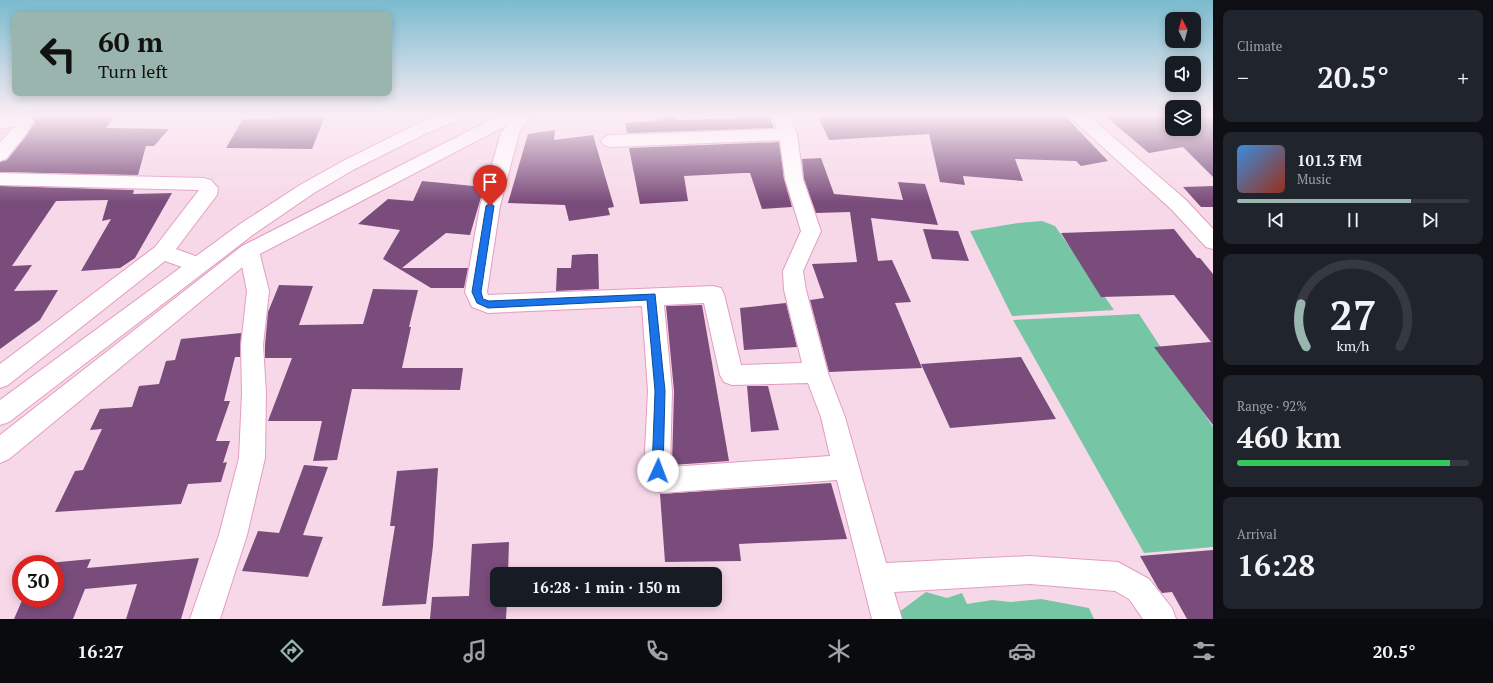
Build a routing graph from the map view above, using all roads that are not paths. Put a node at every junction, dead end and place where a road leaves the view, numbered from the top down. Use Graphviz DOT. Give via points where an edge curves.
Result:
graph roads {
  1 [pos="8,145"];
  2 [pos="389,145"];
  3 [pos="455,145"];
  4 [pos="507,145"];
  5 [pos="788,145"];
  6 [pos="1111,145"];
  7 [pos="0,155"];
  8 [pos="0,179"];
  9 [pos="1213,242"];
  10 [pos="249,251"];
  11 [pos="162,252"];
  12 [pos="199,264"];
  13 [pos="652,296"];
  14 [pos="816,373"];
  15 [pos="0,378"];
  16 [pos="0,414"];
  17 [pos="0,451"];
  18 [pos="847,467"];
  19 [pos="876,578"];
  20 [pos="205,619"];
  21 [pos="887,619"];
  22 [pos="1161,619"];
  1 -- 7 [label="street"];
  2 -- 12 [label="street" via="307,189"];
  3 -- 10 [label="street"];
  4 -- 13 [label="street" via="490,206 476,292 480,301 488,304"];
  5 -- 14 [label="street" via="794,179 811,231 793,271 795,290"];
  6 -- 9 [label="street" via="1179,205"];
  8 -- 11 [label="street" via="204,184 209,188 207,195"];
  10 -- 17 [label="street"];
  10 -- 20 [label="street" via="258,292 252,345 252,458 233,535"];
  11 -- 12 [label="street"];
  11 -- 15 [label="street"];
  12 -- 16 [label="street"];
  13 -- 14 [label="street" via="713,294 732,375"];
  13 -- 18 [label="street" via="660,391 658,471 662,480"];
  14 -- 18 [label="street" via="833,417"];
  18 -- 19 [label="street"];
  19 -- 21 [label="street"];
  19 -- 22 [label="street" via="1030,570 1118,578 1139,589"];
}
